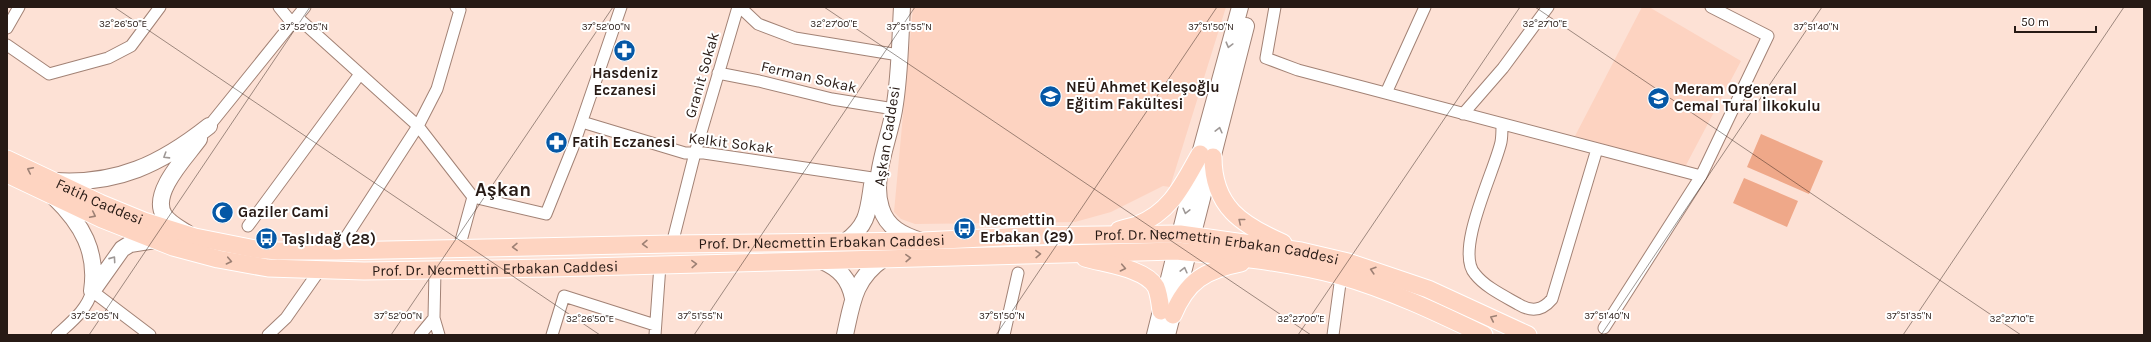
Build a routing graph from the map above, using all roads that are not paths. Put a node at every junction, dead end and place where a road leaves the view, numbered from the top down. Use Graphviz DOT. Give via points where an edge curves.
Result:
graph roads {
  1 [pos="19,7"];
  2 [pos="160,7"];
  3 [pos="279,7"];
  4 [pos="305,7"];
  5 [pos="621,7"];
  6 [pos="739,7"];
  7 [pos="892,7"];
  8 [pos="902,7"];
  9 [pos="1240,7"];
  10 [pos="1250,7"];
  11 [pos="1275,7"];
  12 [pos="1425,7"];
  13 [pos="1548,7"];
  14 [pos="1711,7"];
  15 [pos="461,8"];
  16 [pos="295,20"];
  17 [pos="7,28"];
  18 [pos="7,45"];
  19 [pos="893,54"];
  20 [pos="718,73"];
  21 [pos="360,74"];
  22 [pos="1386,93"];
  23 [pos="889,108"];
  24 [pos="1463,114"];
  25 [pos="582,122"];
  26 [pos="1502,124"];
  27 [pos="209,126"];
  28 [pos="418,126"];
  29 [pos="1598,149"];
  30 [pos="695,153"];
  31 [pos="1206,156"];
  32 [pos="7,159"];
  33 [pos="7,174"];
  34 [pos="1701,176"];
  35 [pos="876,179"];
  36 [pos="52,188"];
  37 [pos="473,197"];
  38 [pos="248,226"];
  39 [pos="1186,235"];
  40 [pos="1102,236"];
  41 [pos="154,240"];
  42 [pos="845,242"];
  43 [pos="923,242"];
  44 [pos="672,244"];
  45 [pos="193,245"];
  46 [pos="459,248"];
  47 [pos="337,251"];
  48 [pos="1182,251"];
  49 [pos="1301,251"];
  50 [pos="1072,253"];
  51 [pos="883,259"];
  52 [pos="1255,260"];
  53 [pos="822,261"];
  54 [pos="660,265"];
  55 [pos="435,270"];
  56 [pos="319,271"];
  57 [pos="1018,273"];
  58 [pos="1341,276"];
  59 [pos="92,291"];
  60 [pos="853,298"];
  61 [pos="1167,313"];
  62 [pos="434,318"];
  63 [pos="1604,328"];
  64 [pos="655,330"];
  65 [pos="57,335"];
  66 [pos="150,335"];
  67 [pos="268,335"];
  68 [pos="420,335"];
  69 [pos="440,335"];
  70 [pos="552,335"];
  71 [pos="845,335"];
  72 [pos="1004,335"];
  73 [pos="1155,335"];
  74 [pos="1167,335"];
  75 [pos="1333,335"];
  76 [pos="1484,335"];
  77 [pos="1528,335"];
  1 -- 17 [label="street"];
  2 -- 18 [label="street" via="131,46 108,58 49,74"];
  3 -- 16 [label="street"];
  4 -- 16 [label="street"];
  5 -- 25 [label="street"];
  6 -- 19 [label="street" via="758,24 795,38"];
  6 -- 20 [label="street, Granit Sokak"];
  7 -- 19 [label="street, Aşkan Caddesi"];
  8 -- 19 [label="street, Aşkan Caddesi"];
  9 -- 31 [label="street, one-way"];
  31 -- 10 [label="street, one-way"];
  11 -- 22 [label="street" via="1266,58 1298,70"];
  12 -- 22 [label="street"];
  13 -- 24 [label="street" via="1503,68"];
  14 -- 34 [label="street" via="1768,36"];
  15 -- 28 [label="street" via="437,88"];
  16 -- 21 [label="street"];
  16 -- 27 [label="street"];
  19 -- 23 [label="street, Aşkan Caddesi"];
  20 -- 23 [label="street, Ferman Sokak" via="832,100"];
  20 -- 30 [label="street, Granit Sokak"];
  21 -- 28 [label="street"];
  21 -- 38 [label="street"];
  22 -- 24 [label="street"];
  23 -- 35 [label="street, Aşkan Caddesi"];
  24 -- 26 [label="street"];
  25 -- 30 [label="street, Kelkit Sokak" via="685,153"];
  25 -- 37 [label="street" via="546,214"];
  26 -- 29 [label="street"];
  26 -- 29 [label="street" via="1501,142 1474,221 1469,247 1471,266 1474,274 1525,309 1536,310 1546,306 1552,299"];
  27 -- 36 [label="street, one-way" via="188,142 140,169 100,181"];
  27 -- 45 [label="street" via="168,182 161,199 162,211 166,217"];
  28 -- 37 [label="street"];
  28 -- 47 [label="street"];
  29 -- 34 [label="street"];
  30 -- 35 [label="street, Kelkit Sokak"];
  30 -- 44 [label="street, Granit Sokak"];
  31 -- 39 [label="street"];
  31 -- 40 [label="main road" via="1166,207 1147,220"];
  49 -- 31 [label="main road, one-way" via="1251,228 1236,217 1219,190"];
  36 -- 32 [label="main road, Fatih Caddesi, one-way"];
  33 -- 36 [label="main road, Fatih Caddesi"];
  34 -- 63 [label="street"];
  35 -- 42 [label="street, Aşkan Caddesi" via="866,220 861,229"];
  35 -- 43 [label="street, Aşkan Caddesi" via="878,198 886,219 900,232"];
  36 -- 41 [label="main road, Fatih Caddesi, one-way" via="102,219"];
  36 -- 45 [label="main road, Fatih Caddesi" via="124,213"];
  36 -- 59 [label="street" via="89,242 94,271"];
  37 -- 46 [label="street"];
  39 -- 40 [label="main road, Prof. Dr. Necmettin Erbakan Caddesi"];
  39 -- 48 [label="street"];
  39 -- 49 [label="main road, Prof. Dr. Necmettin Erbakan Caddesi"];
  40 -- 43 [label="main road, Prof. Dr. Necmettin Erbakan Caddesi" via="1024,236"];
  41 -- 45 [label="main road, Fatih Caddesi"];
  59 -- 41 [label="street, one-way" via="122,249 130,244"];
  42 -- 43 [label="main road, Prof. Dr. Necmettin Erbakan Caddesi"];
  42 -- 44 [label="main road, Prof. Dr. Necmettin Erbakan Caddesi"];
  44 -- 46 [label="main road, Prof. Dr. Necmettin Erbakan Caddesi, one-way"];
  45 -- 47 [label="main road, Prof. Dr. Necmettin Erbakan Caddesi" via="263,250"];
  45 -- 56 [label="main road, Prof. Dr. Necmettin Erbakan Caddesi, one-way" via="268,268"];
  46 -- 47 [label="main road, Prof. Dr. Necmettin Erbakan Caddesi"];
  48 -- 50 [label="main road, Prof. Dr. Necmettin Erbakan Caddesi"];
  48 -- 52 [label="main road, Prof. Dr. Necmettin Erbakan Caddesi"];
  48 -- 61 [label="street"];
  77 -- 49 [label="main road, Prof. Dr. Necmettin Erbakan Caddesi, one-way" via="1414,284 1348,262"];
  51 -- 50 [label="main road, Prof. Dr. Necmettin Erbakan Caddesi, one-way"];
  50 -- 61 [label="main road, one-way" via="1140,273 1155,287"];
  51 -- 53 [label="main road, Prof. Dr. Necmettin Erbakan Caddesi"];
  51 -- 60 [label="street" via="866,273"];
  52 -- 58 [label="main road, Prof. Dr. Necmettin Erbakan Caddesi"];
  52 -- 61 [label="main road" via="1226,266 1204,275 1184,292"];
  54 -- 53 [label="main road, Prof. Dr. Necmettin Erbakan Caddesi, one-way"];
  53 -- 60 [label="street" via="842,272 848,280"];
  54 -- 55 [label="main road, Prof. Dr. Necmettin Erbakan Caddesi"];
  54 -- 64 [label="street"];
  55 -- 56 [label="main road, Prof. Dr. Necmettin Erbakan Caddesi"];
  55 -- 62 [label="street"];
  56 -- 67 [label="street" via="286,318"];
  57 -- 72 [label="street"];
  58 -- 75 [label="street"];
  58 -- 76 [label="main road, Prof. Dr. Necmettin Erbakan Caddesi" via="1386,292"];
  59 -- 65 [label="street" via="79,314"];
  59 -- 66 [label="street"];
  60 -- 71 [label="street"];
  61 -- 73 [label="street"];
  61 -- 74 [label="street"];
  62 -- 68 [label="street"];
  62 -- 69 [label="street"];
  64 -- 70 [label="street" via="564,296"];
}
